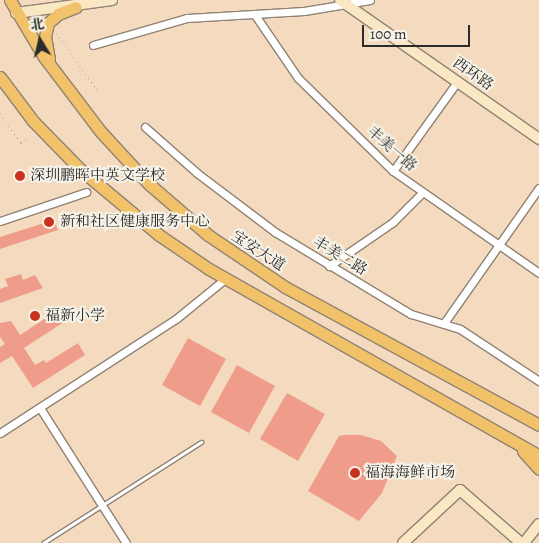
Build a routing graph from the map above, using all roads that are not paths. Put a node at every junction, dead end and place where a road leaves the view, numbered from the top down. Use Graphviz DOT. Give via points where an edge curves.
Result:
graph roads {
  1 [pos="10,0"];
  2 [pos="112,0"];
  3 [pos="370,0"];
  4 [pos="342,1"];
  5 [pos="76,7"];
  6 [pos="16,13"];
  7 [pos="255,15"];
  8 [pos="92,45"];
  9 [pos="50,65"];
  10 [pos="0,77"];
  11 [pos="457,82"];
  12 [pos="145,127"];
  13 [pos="539,138"];
  14 [pos="392,171"];
  15 [pos="539,188"];
  16 [pos="86,192"];
  17 [pos="423,192"];
  18 [pos="0,221"];
  19 [pos="498,245"];
  20 [pos="329,266"];
  21 [pos="539,273"];
  22 [pos="226,278"];
  23 [pos="444,323"];
  24 [pos="539,381"];
  25 [pos="40,408"];
  26 [pos="539,424"];
  27 [pos="0,433"];
  28 [pos="201,442"];
  29 [pos="517,444"];
  30 [pos="539,456"];
  31 [pos="539,469"];
  32 [pos="102,505"];
  33 [pos="539,524"];
  34 [pos="539,537"];
  35 [pos="43,543"];
  36 [pos="126,543"];
  37 [pos="403,543"];
  38 [pos="524,543"];
  1 -- 6 [label="main road, 宝安大道"];
  2 -- 5 [label="street"];
  3 -- 4 [label="street"];
  4 -- 7 [label="street" via="304,11"];
  4 -- 11 [label="street, 西环路"];
  5 -- 6 [label="street"];
  5 -- 9 [label="main road" via="58,14 48,23 45,37"];
  6 -- 9 [label="main road, 宝安大道"];
  7 -- 8 [label="street" via="187,18"];
  7 -- 14 [label="street, 丰美一路" via="298,78"];
  9 -- 26 [label="main road, 宝安大道" via="130,165 176,209 246,264"];
  10 -- 22 [label="main road" via="33,121 116,201 159,235"];
  11 -- 13 [label="street, 西环路"];
  11 -- 14 [label="street"];
  12 -- 20 [label="street, 丰美二路" via="204,179 275,232"];
  14 -- 17 [label="street, 丰美一路"];
  15 -- 19 [label="street"];
  16 -- 18 [label="street"];
  17 -- 19 [label="street, 丰美一路"];
  17 -- 20 [label="street" via="393,222"];
  19 -- 21 [label="street, 丰美一路"];
  19 -- 23 [label="street"];
  20 -- 23 [label="street, 丰美二路" via="412,314"];
  22 -- 25 [label="street" via="177,318"];
  22 -- 29 [label="main road"];
  23 -- 24 [label="street, 丰美二路" via="493,348"];
  25 -- 27 [label="street"];
  25 -- 32 [label="street"];
  28 -- 32 [label="lane"];
  29 -- 30 [label="main road"];
  29 -- 31 [label="main road"];
  32 -- 35 [label="lane"];
  32 -- 36 [label="street"];
  33 -- 38 [label="street"];
  34 -- 38 [label="street"];
  37 -- 38 [label="street" via="460,490"];
}
